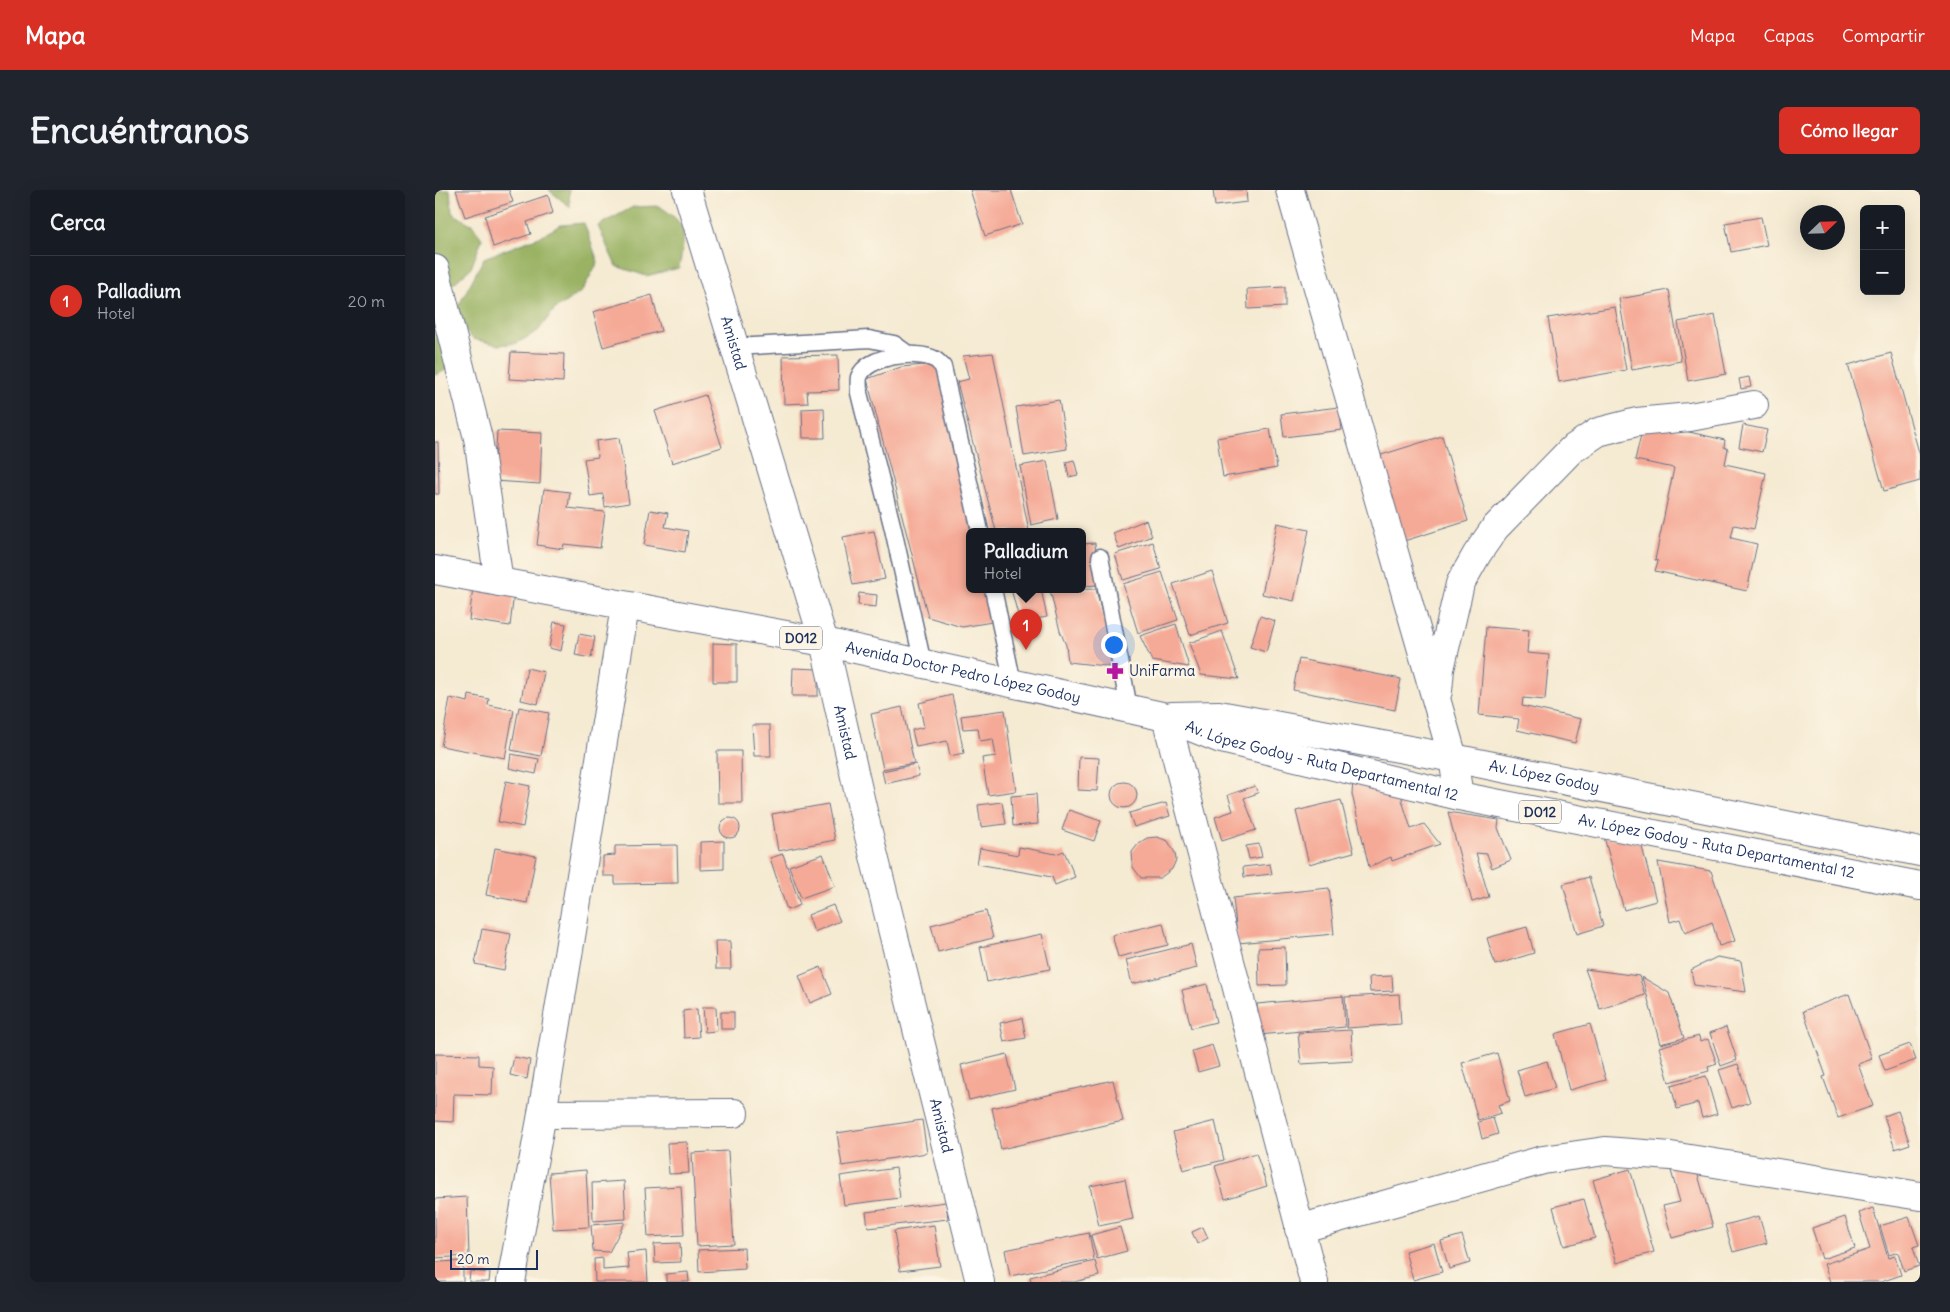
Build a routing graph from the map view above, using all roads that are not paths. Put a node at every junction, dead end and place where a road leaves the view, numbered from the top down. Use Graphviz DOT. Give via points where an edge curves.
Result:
graph roads {
  1 [pos="687,190"];
  2 [pos="1290,190"];
  3 [pos="435,270"];
  4 [pos="735,347"];
  5 [pos="908,354"];
  6 [pos="1754,404"];
  7 [pos="979,528"];
  8 [pos="1100,557"];
  9 [pos="435,570"];
  10 [pos="499,582"];
  11 [pos="994,593"];
  12 [pos="625,607"];
  13 [pos="824,642"];
  14 [pos="923,664"];
  15 [pos="1013,684"];
  16 [pos="1437,703"];
  17 [pos="1129,708"];
  18 [pos="1166,717"];
  19 [pos="1453,758"];
  20 [pos="1459,796"];
  21 [pos="1920,852"];
  22 [pos="1920,886"];
  23 [pos="734,1113"];
  24 [pos="542,1114"];
  25 [pos="1920,1196"];
  26 [pos="1299,1229"];
  27 [pos="511,1282"];
  28 [pos="980,1282"];
  29 [pos="1314,1282"];
  1 -- 4 [label="street, Amistad"];
  2 -- 16 [label="street"];
  3 -- 10 [label="street" via="478,438"];
  4 -- 5 [label="lane" via="869,339 894,344"];
  4 -- 13 [label="street, Amistad"];
  5 -- 7 [label="lane" via="935,359 943,367"];
  5 -- 14 [label="lane" via="878,360 868,366 859,377 859,392"];
  6 -- 16 [label="street" via="1690,418 1637,422 1598,432 1571,450 1495,528 1460,584 1441,669"];
  8 -- 17 [label="lane"];
  9 -- 10 [label="street, Avenida Doctor Pedro López Godoy / D012"];
  10 -- 12 [label="street, Avenida Doctor Pedro López Godoy / D012"];
  11 -- 15 [label="lane"];
  12 -- 13 [label="street, Avenida Doctor Pedro López Godoy / D012"];
  12 -- 24 [label="street"];
  13 -- 14 [label="street, Avenida Doctor Pedro López Godoy / D012"];
  13 -- 28 [label="street, Amistad"];
  14 -- 15 [label="street, Avenida Doctor Pedro López Godoy / D012"];
  15 -- 17 [label="street, Avenida Doctor Pedro López Godoy / D012"];
  16 -- 19 [label="street"];
  17 -- 18 [label="street, Avenida Doctor Pedro López Godoy / D012"];
  18 -- 19 [label="street, Av. López Godoy / D012" via="1219,715"];
  18 -- 20 [label="street, Av. López Godoy - Ruta Departamental 12 / D012" via="1221,740"];
  18 -- 26 [label="street"];
  19 -- 20 [label="street"];
  19 -- 21 [label="street, Av. López Godoy / D012"];
  20 -- 22 [label="street, Av. López Godoy - Ruta Departamental 12 / D012"];
  23 -- 24 [label="street"];
  24 -- 27 [label="street"];
  25 -- 26 [label="street" via="1671,1156 1605,1151 1543,1160"];
  26 -- 29 [label="street"];
}
